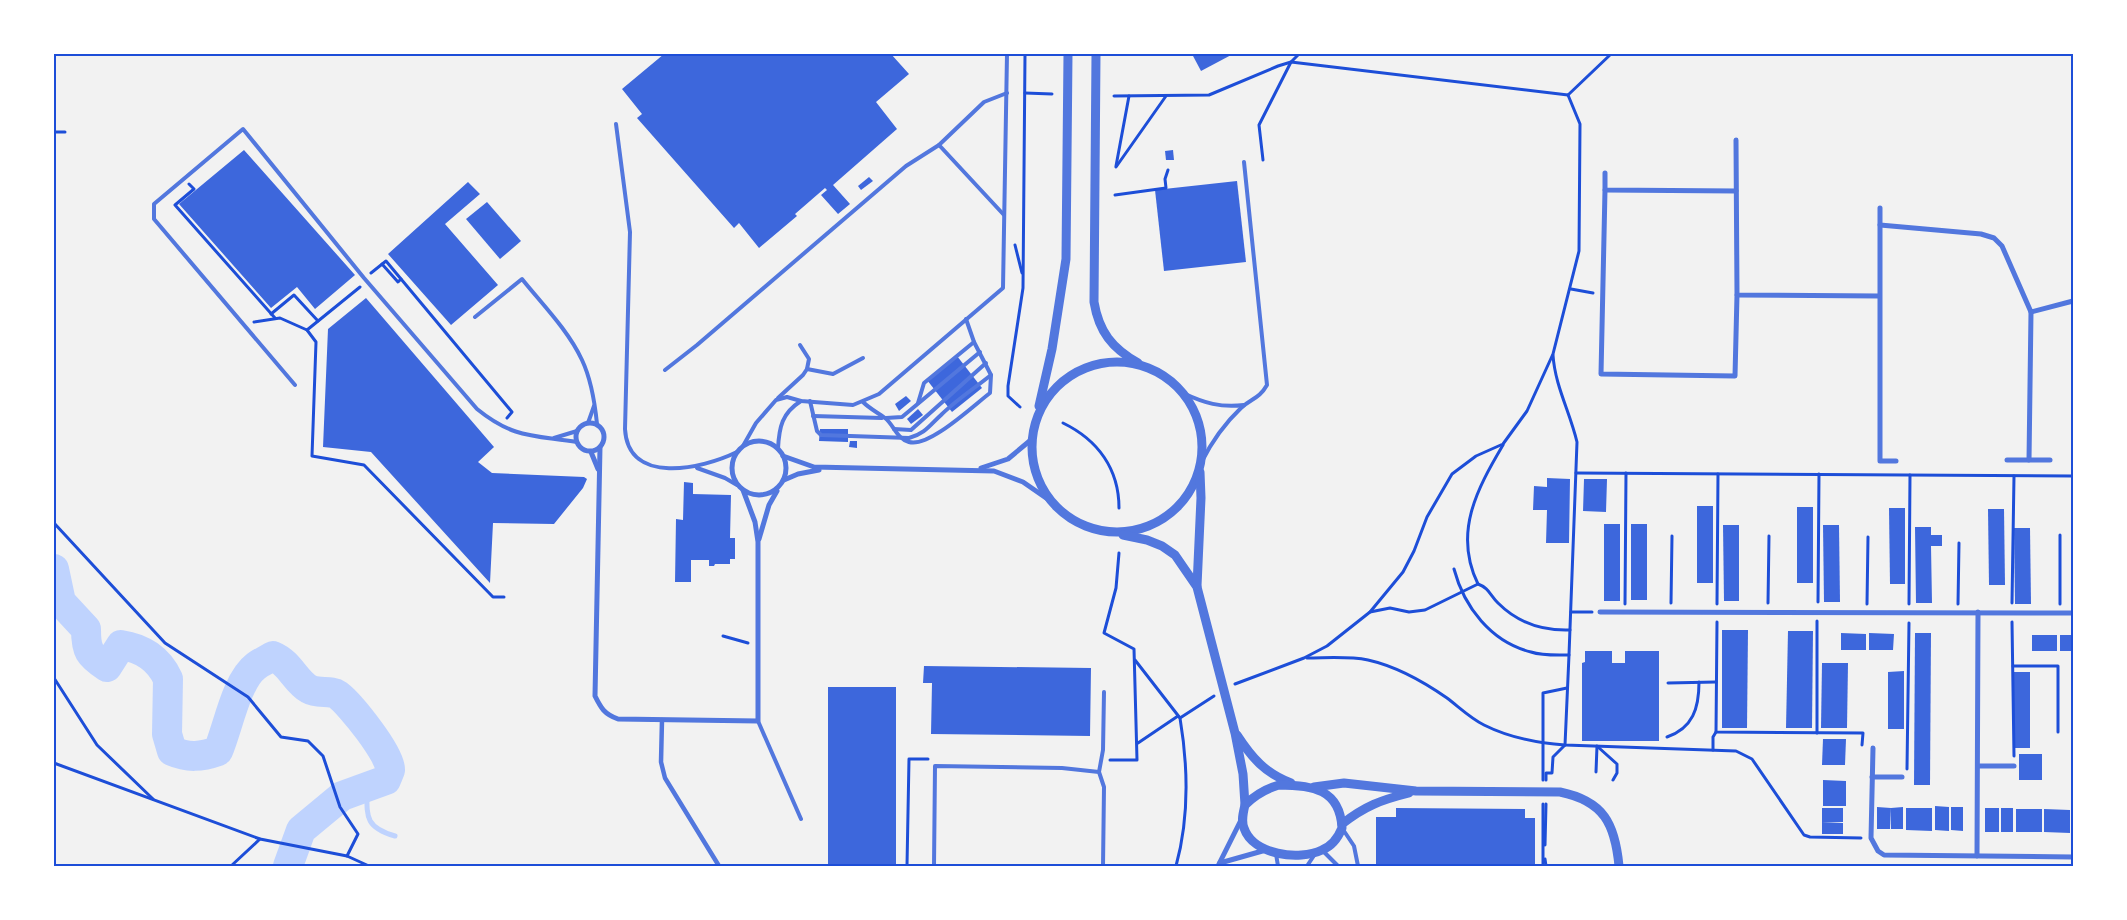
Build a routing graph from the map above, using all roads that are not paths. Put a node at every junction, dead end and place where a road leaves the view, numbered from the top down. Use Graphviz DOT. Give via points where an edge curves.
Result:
graph roads {
  1 [pos="1007,54"];
  2 [pos="1068,54"];
  3 [pos="1096,54"];
  4 [pos="1007,93"];
  5 [pos="616,124"];
  6 [pos="1736,140"];
  7 [pos="939,145"];
  8 [pos="1244,162"];
  9 [pos="1605,173"];
  10 [pos="1605,190"];
  11 [pos="1736,192"];
  12 [pos="1880,208"];
  13 [pos="1004,215"];
  14 [pos="1880,225"];
  15 [pos="1737,295"];
  16 [pos="1879,296"];
  17 [pos="2073,301"];
  18 [pos="2031,312"];
  19 [pos="475,318"];
  20 [pos="966,320"];
  21 [pos="974,342"];
  22 [pos="800,345"];
  23 [pos="980,352"];
  24 [pos="863,358"];
  25 [pos="986,363"];
  26 [pos="1142,366"];
  27 [pos="807,369"];
  28 [pos="665,370"];
  29 [pos="991,375"];
  30 [pos="295,385"];
  31 [pos="1183,393"];
  32 [pos="776,400"];
  33 [pos="801,401"];
  34 [pos="810,401"];
  35 [pos="863,402"];
  36 [pos="595,404"];
  37 [pos="918,404"];
  38 [pos="1244,405"];
  39 [pos="813,416"];
  40 [pos="885,418"];
  41 [pos="1036,418"];
  42 [pos="588,423"];
  43 [pos="597,424"];
  44 [pos="893,429"];
  45 [pos="577,431"];
  46 [pos="899,436"];
  47 [pos="552,438"];
  48 [pos="1032,439"];
  49 [pos="577,442"];
  50 [pos="743,446"];
  51 [pos="600,447"];
  52 [pos="778,449"];
  53 [pos="591,452"];
  54 [pos="737,452"];
  55 [pos="783,456"];
  56 [pos="2006,460"];
  57 [pos="2029,460"];
  58 [pos="2050,460"];
  59 [pos="1896,461"];
  60 [pos="1201,466"];
  61 [pos="695,467"];
  62 [pos="835,469"];
  63 [pos="978,469"];
  64 [pos="599,472"];
  65 [pos="784,480"];
  66 [pos="737,484"];
  67 [pos="779,486"];
  68 [pos="743,490"];
  69 [pos="1049,500"];
  70 [pos="1111,533"];
  71 [pos="758,542"];
  72 [pos="1197,588"];
  73 [pos="1600,612"];
  74 [pos="1978,612"];
  75 [pos="2073,613"];
  76 [pos="1104,692"];
  77 [pos="662,720"];
  78 [pos="758,721"];
  79 [pos="1235,730"];
  80 [pos="1873,748"];
  81 [pos="1978,766"];
  82 [pos="2014,766"];
  83 [pos="1099,772"];
  84 [pos="1872,777"];
  85 [pos="1902,777"];
  86 [pos="1296,785"];
  87 [pos="1314,786"];
  88 [pos="1416,791"];
  89 [pos="1245,805"];
  90 [pos="1243,817"];
  91 [pos="802,819"];
  92 [pos="1342,826"];
  93 [pos="1271,851"];
  94 [pos="1319,851"];
  95 [pos="1978,856"];
  96 [pos="2073,857"];
  97 [pos="1219,865"];
  98 [pos="719,866"];
  99 [pos="934,866"];
  100 [pos="1103,866"];
  101 [pos="1278,866"];
  102 [pos="1307,866"];
  103 [pos="1338,866"];
  104 [pos="1358,866"];
  105 [pos="1619,866"];
  1 -- 4 [label="lane"];
  2 -- 41 [label="street" via="1066,259 1054,339"];
  3 -- 26 [label="street" via="1096,316 1107,339 1121,353"];
  4 -- 7 [label="lane" via="984,102"];
  4 -- 13 [label="lane"];
  5 -- 61 [label="lane" via="630,232 625,441 635,458 649,466"];
  6 -- 11 [label="street"];
  7 -- 13 [label="lane"];
  7 -- 28 [label="lane" via="906,166"];
  8 -- 38 [label="lane" via="1267,385 1261,396"];
  9 -- 10 [label="street"];
  10 -- 11 [label="street"];
  10 -- 15 [label="street" via="1601,374 1735,376"];
  11 -- 15 [label="street"];
  12 -- 14 [label="street"];
  13 -- 20 [label="lane" via="1004,286"];
  14 -- 16 [label="street"];
  14 -- 18 [label="street" via="1981,234 1994,238 2002,246"];
  15 -- 16 [label="street"];
  16 -- 59 [label="street" via="1880,461"];
  17 -- 18 [label="street"];
  18 -- 57 [label="street"];
  19 -- 36 [label="lane" via="522,279 560,326 582,360"];
  20 -- 21 [label="lane"];
  20 -- 35 [label="lane" via="879,394"];
  21 -- 23 [label="lane"];
  21 -- 37 [label="lane" via="924,383"];
  22 -- 27 [label="lane" via="809,359"];
  23 -- 25 [label="lane"];
  23 -- 37 [label="lane"];
  24 -- 27 [label="lane" via="833,374"];
  25 -- 29 [label="lane"];
  25 -- 44 [label="lane" via="911,430"];
  26 -- 31 [label="street" via="1164,376"];
  26 -- 41 [label="street" via="1121,362 1099,364 1079,371 1046,399"];
  27 -- 32 [label="lane"];
  29 -- 46 [label="lane" via="918,436"];
  29 -- 46 [label="lane" via="991,392 936,434 921,442 910,442"];
  30 -- 47 [label="lane" via="154,219 154,204 243,129 366,280 478,409 515,433"];
  31 -- 38 [label="lane" via="1214,405"];
  31 -- 60 [label="street" via="1196,414 1200,430"];
  32 -- 33 [label="lane" via="787,397"];
  32 -- 50 [label="lane" via="756,423"];
  33 -- 34 [label="lane"];
  33 -- 52 [label="lane" via="784,418 779,429"];
  34 -- 35 [label="lane" via="853,405"];
  34 -- 39 [label="lane"];
  35 -- 40 [label="lane"];
  36 -- 42 [label="lane"];
  36 -- 43 [label="lane"];
  37 -- 40 [label="lane" via="902,417"];
  38 -- 60 [label="lane" via="1220,430"];
  39 -- 40 [label="lane"];
  39 -- 46 [label="lane" via="817,433 821,435"];
  40 -- 44 [label="lane"];
  41 -- 48 [label="street"];
  42 -- 43 [label="street"];
  42 -- 45 [label="street"];
  43 -- 51 [label="street" via="604,436"];
  44 -- 46 [label="lane"];
  45 -- 47 [label="lane"];
  45 -- 49 [label="street"];
  47 -- 49 [label="lane"];
  48 -- 63 [label="street" via="1008,459"];
  48 -- 69 [label="street" via="1032,461"];
  49 -- 53 [label="street" via="581,449"];
  50 -- 52 [label="street" via="765,441"];
  50 -- 54 [label="street"];
  51 -- 53 [label="street"];
  51 -- 64 [label="street"];
  52 -- 55 [label="street"];
  53 -- 64 [label="street"];
  54 -- 61 [label="lane"];
  54 -- 66 [label="street" via="732,469"];
  55 -- 62 [label="street" via="814,467"];
  55 -- 65 [label="street"];
  56 -- 57 [label="street"];
  57 -- 58 [label="street"];
  60 -- 70 [label="street" via="1188,496 1167,517 1140,530"];
  60 -- 72 [label="street"];
  61 -- 66 [label="lane"];
  62 -- 63 [label="street"];
  62 -- 65 [label="street" via="798,474"];
  63 -- 69 [label="street" via="1023,482"];
  64 -- 77 [label="street" via="595,696 600,708 618,719"];
  65 -- 67 [label="street"];
  66 -- 68 [label="street"];
  67 -- 68 [label="street" via="774,492 759,496"];
  67 -- 71 [label="street" via="769,504"];
  68 -- 71 [label="street" via="755,522"];
  69 -- 70 [label="street" via="1066,516 1088,528"];
  70 -- 72 [label="street" via="1162,546 1186,568"];
  71 -- 78 [label="street"];
  72 -- 79 [label="street"];
  73 -- 74 [label="street"];
  74 -- 75 [label="street"];
  74 -- 81 [label="street"];
  76 -- 83 [label="lane" via="1103,750"];
  77 -- 78 [label="street"];
  77 -- 98 [label="street" via="661,762 665,778"];
  78 -- 91 [label="lane"];
  79 -- 86 [label="street" via="1251,756 1264,769"];
  79 -- 89 [label="street"];
  80 -- 84 [label="street"];
  81 -- 82 [label="street"];
  81 -- 95 [label="street"];
  83 -- 99 [label="lane" via="1062,768 934,766"];
  83 -- 100 [label="lane" via="1104,788"];
  84 -- 85 [label="street"];
  84 -- 95 [label="street" via="1871,838 1884,855"];
  86 -- 87 [label="street"];
  86 -- 89 [label="street" via="1266,789"];
  87 -- 88 [label="street" via="1344,784"];
  87 -- 92 [label="street" via="1334,801"];
  88 -- 92 [label="street" via="1362,808"];
  88 -- 105 [label="street" via="1576,795 1600,810 1614,834"];
  89 -- 90 [label="street"];
  90 -- 93 [label="street" via="1248,837 1253,843"];
  90 -- 97 [label="street"];
  92 -- 94 [label="street" via="1331,845"];
  92 -- 104 [label="lane" via="1354,846"];
  93 -- 94 [label="street" via="1301,855"];
  93 -- 97 [label="street"];
  93 -- 101 [label="lane"];
  94 -- 102 [label="lane"];
  94 -- 103 [label="lane"];
  95 -- 96 [label="street"];
}
